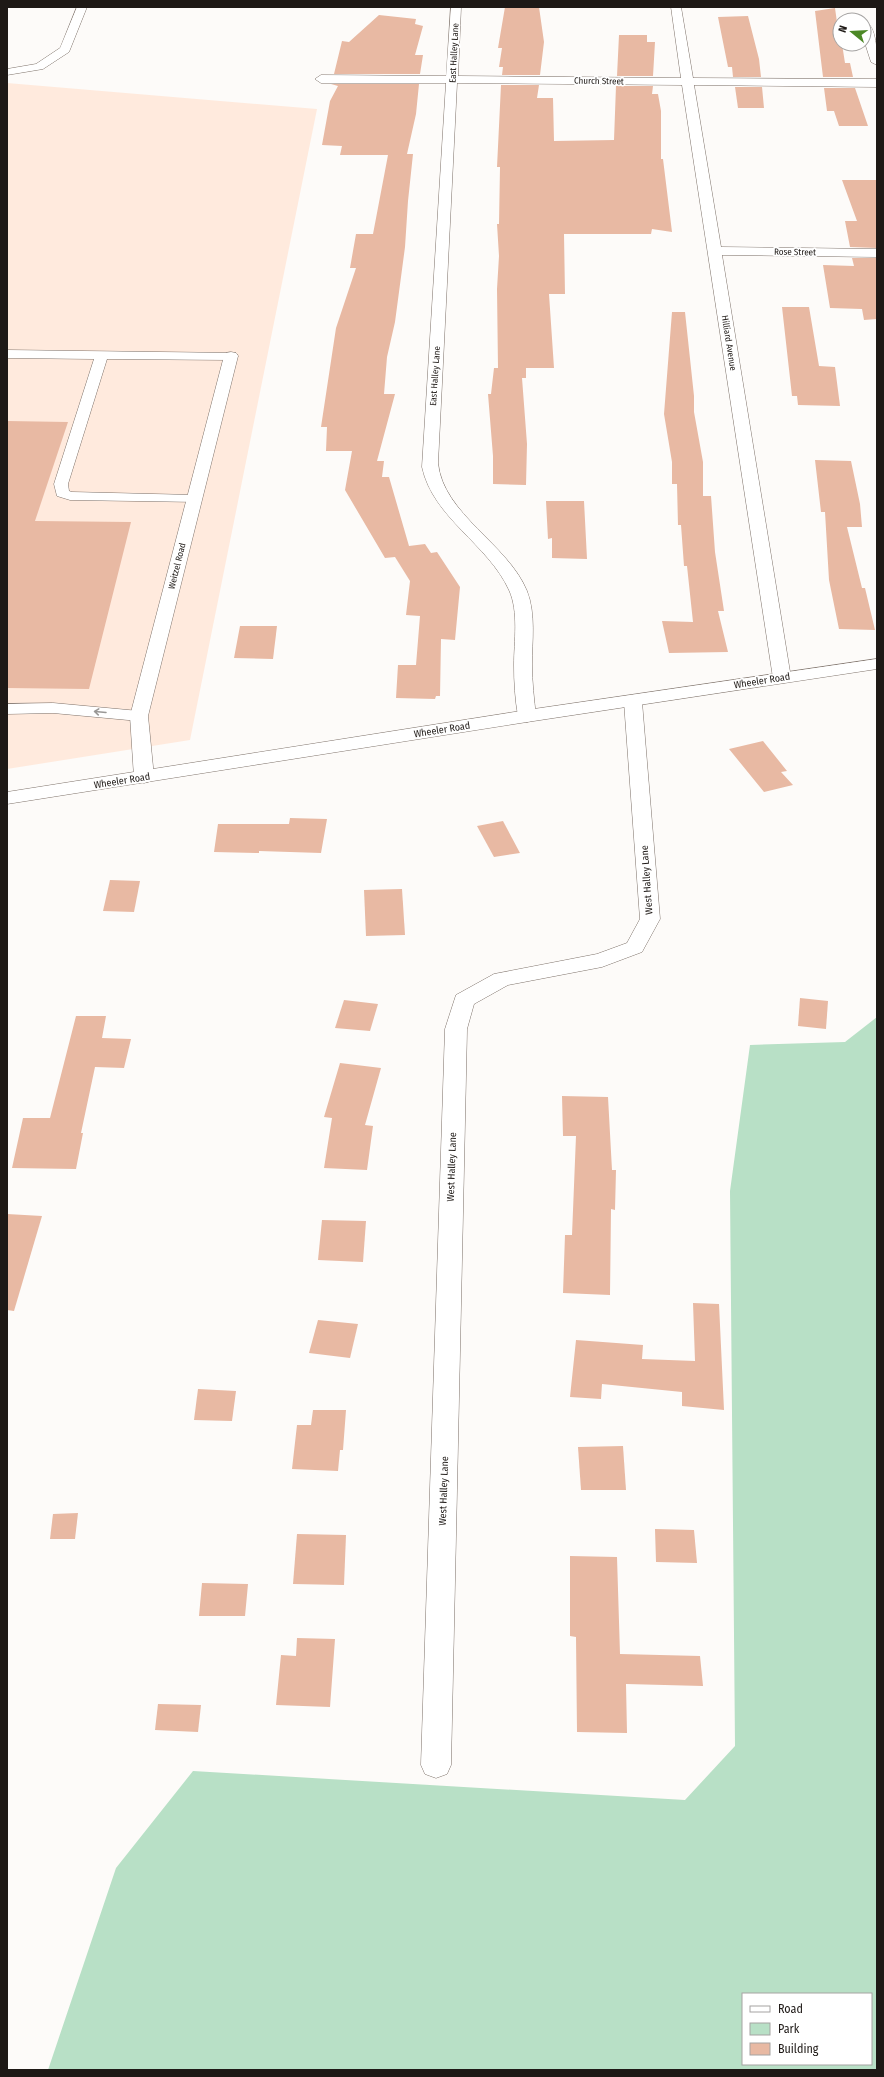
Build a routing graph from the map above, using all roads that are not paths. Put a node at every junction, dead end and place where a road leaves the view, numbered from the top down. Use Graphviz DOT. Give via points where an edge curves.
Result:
graph roads {
  1 [pos="82,7"];
  2 [pos="456,7"];
  3 [pos="676,7"];
  4 [pos="872,48"];
  5 [pos="877,62"];
  6 [pos="7,72"];
  7 [pos="321,79"];
  8 [pos="453,80"];
  9 [pos="688,82"];
  10 [pos="877,83"];
  11 [pos="714,251"];
  12 [pos="877,253"];
  13 [pos="7,354"];
  14 [pos="102,355"];
  15 [pos="231,356"];
  16 [pos="194,499"];
  17 [pos="877,664"];
  18 [pos="782,678"];
  19 [pos="633,702"];
  20 [pos="7,709"];
  21 [pos="139,716"];
  22 [pos="526,716"];
  23 [pos="144,777"];
  24 [pos="7,798"];
  25 [pos="436,1765"];
  1 -- 6 [label="street" via="65,50 40,67"];
  2 -- 8 [label="street, East Halley Lane"];
  3 -- 9 [label="street, Hilliard Avenue"];
  4 -- 5 [label="street"];
  7 -- 8 [label="street, Church Street"];
  8 -- 9 [label="street, Church Street"];
  8 -- 22 [label="street, East Halley Lane" via="431,434 431,470 445,499 466,526 498,558 518,592 524,629 523,673"];
  9 -- 10 [label="street, Church Street"];
  9 -- 11 [label="street, Hilliard Avenue"];
  11 -- 12 [label="street, Rose Street"];
  11 -- 18 [label="street, Hilliard Avenue"];
  13 -- 14 [label="lane"];
  14 -- 15 [label="lane"];
  14 -- 16 [label="lane" via="61,484 62,493 70,496"];
  15 -- 16 [label="street, Weitzel Road"];
  16 -- 21 [label="street, Weitzel Road"];
  17 -- 18 [label="street, Wheeler Road"];
  18 -- 19 [label="street, Wheeler Road"];
  19 -- 22 [label="street, Wheeler Road"];
  19 -- 25 [label="street, West Halley Lane" via="650,919 635,947 602,960 502,979 464,1000 456,1029"];
  21 -- 20 [label="lane, one-way" via="53,708"];
  21 -- 23 [label="street, Weitzel Road"];
  22 -- 23 [label="street, Wheeler Road"];
  23 -- 24 [label="street, Wheeler Road"];
}
